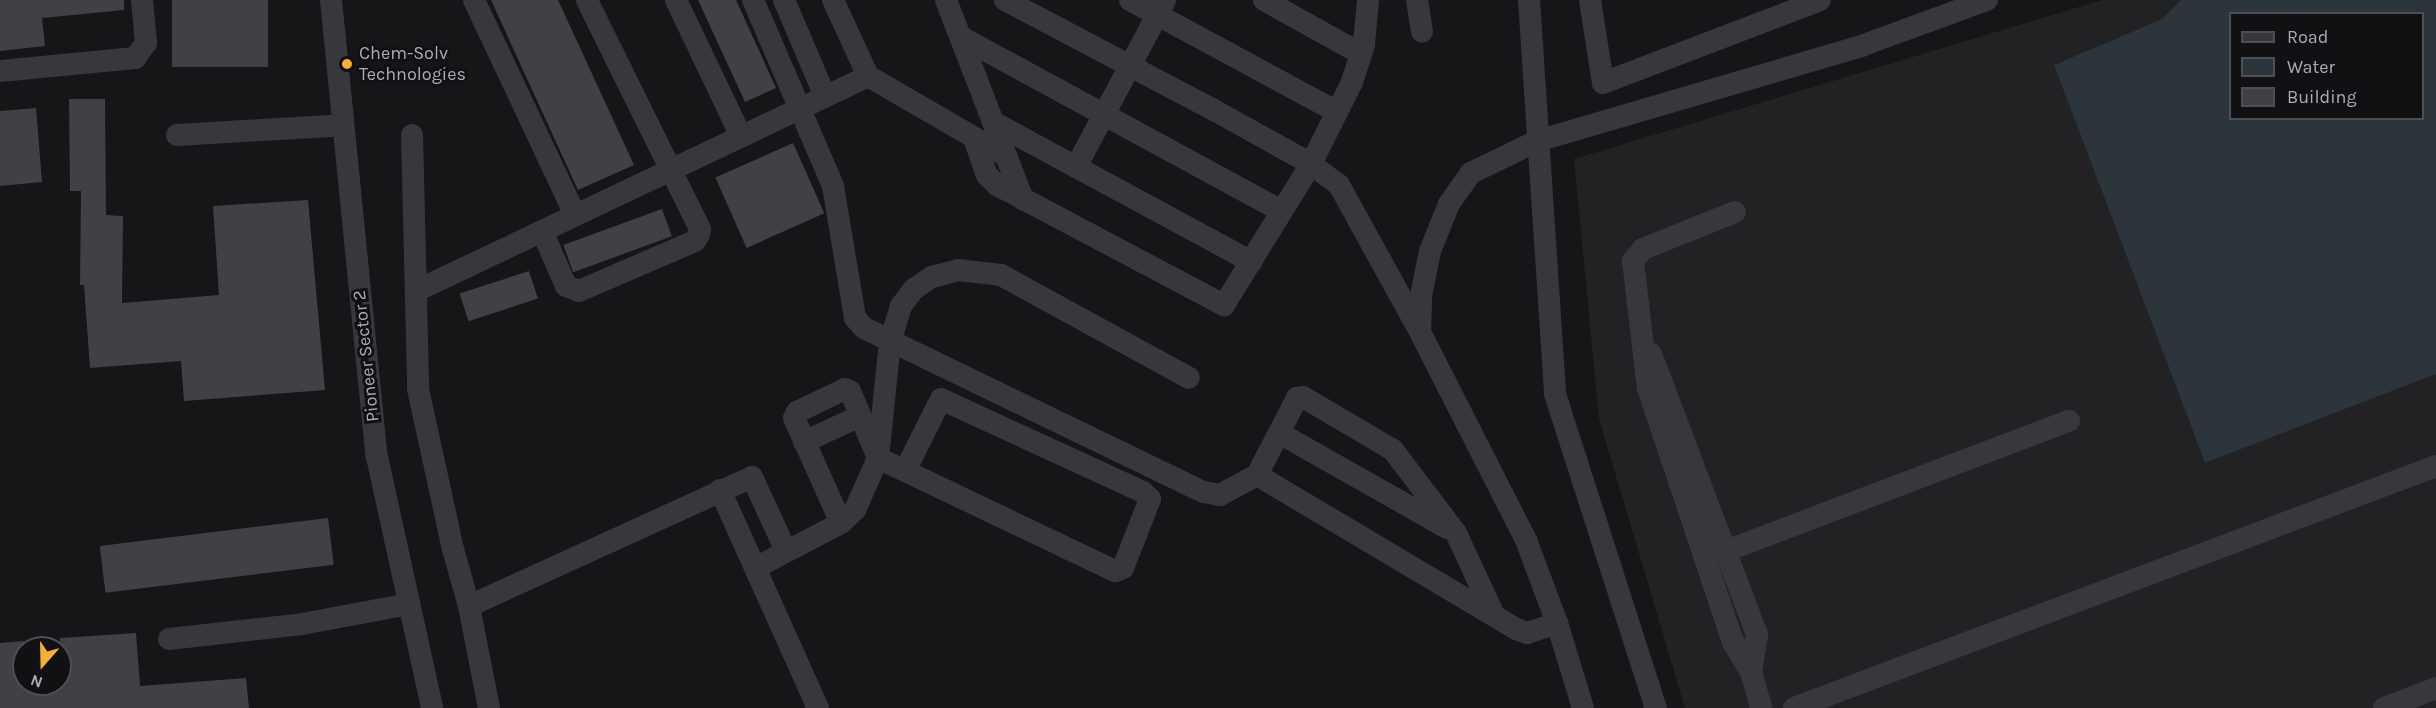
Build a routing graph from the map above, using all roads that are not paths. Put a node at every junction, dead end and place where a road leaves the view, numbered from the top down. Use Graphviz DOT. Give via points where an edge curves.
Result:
graph roads {
  1 [pos="142,0"];
  2 [pos="331,0"];
  3 [pos="474,0"];
  4 [pos="587,0"];
  5 [pos="676,0"];
  6 [pos="753,0"];
  7 [pos="784,0"];
  8 [pos="833,0"];
  9 [pos="946,0"];
  10 [pos="1005,0"];
  11 [pos="1130,0"];
  12 [pos="1264,0"];
  13 [pos="1368,0"];
  14 [pos="1417,0"];
  15 [pos="1529,0"];
  16 [pos="1590,0"];
  17 [pos="1820,0"];
  18 [pos="1987,0"];
  19 [pos="1161,7"];
  20 [pos="1945,7"];
  21 [pos="1422,32"];
  22 [pos="961,38"];
  23 [pos="1361,54"];
  24 [pos="1130,67"];
  25 [pos="0,71"];
  26 [pos="868,76"];
  27 [pos="825,96"];
  28 [pos="799,108"];
  29 [pos="1337,112"];
  30 [pos="1104,115"];
  31 [pos="993,122"];
  32 [pos="343,125"];
  33 [pos="177,135"];
  34 [pos="412,135"];
  35 [pos="741,136"];
  36 [pos="974,138"];
  37 [pos="1537,141"];
  38 [pos="1006,156"];
  39 [pos="1311,164"];
  40 [pos="1076,167"];
  41 [pos="671,168"];
  42 [pos="1023,200"];
  43 [pos="1281,211"];
  44 [pos="1735,212"];
  45 [pos="575,215"];
  46 [pos="542,231"];
  47 [pos="1252,262"];
  48 [pos="418,290"];
  49 [pos="1420,332"];
  50 [pos="1642,337"];
  51 [pos="890,342"];
  52 [pos="1190,378"];
  53 [pos="860,416"];
  54 [pos="2069,421"];
  55 [pos="1281,435"];
  56 [pos="804,442"];
  57 [pos="878,459"];
  58 [pos="2436,466"];
  59 [pos="905,471"];
  60 [pos="1257,475"];
  61 [pos="720,490"];
  62 [pos="841,523"];
  63 [pos="1456,533"];
  64 [pos="786,551"];
  65 [pos="1726,551"];
  66 [pos="756,568"];
  67 [pos="409,604"];
  68 [pos="470,606"];
  69 [pos="1492,611"];
  70 [pos="1557,623"];
  71 [pos="169,639"];
  72 [pos="1751,672"];
  73 [pos="2436,688"];
  74 [pos="432,708"];
  75 [pos="489,708"];
  76 [pos="818,708"];
  77 [pos="1583,708"];
  78 [pos="1656,708"];
  79 [pos="1761,708"];
  80 [pos="1794,708"];
  81 [pos="2384,708"];
  1 -- 25 [label="street" via="146,43 135,58"];
  2 -- 32 [label="street, Pioneer Sector 2"];
  3 -- 45 [label="street"];
  4 -- 41 [label="street"];
  5 -- 35 [label="street"];
  6 -- 28 [label="street"];
  7 -- 27 [label="street"];
  8 -- 26 [label="street"];
  9 -- 22 [label="street"];
  10 -- 24 [label="street"];
  11 -- 19 [label="street"];
  12 -- 23 [label="street"];
  13 -- 23 [label="street"];
  14 -- 21 [label="street"];
  15 -- 37 [label="street"];
  16 -- 17 [label="street" via="1603,83"];
  18 -- 20 [label="street"];
  19 -- 24 [label="street"];
  19 -- 29 [label="street"];
  20 -- 37 [label="street" via="1862,46"];
  22 -- 30 [label="street"];
  22 -- 31 [label="street"];
  23 -- 29 [label="street"];
  24 -- 30 [label="street"];
  24 -- 39 [label="street"];
  26 -- 27 [label="street"];
  26 -- 36 [label="street"];
  27 -- 28 [label="street"];
  28 -- 35 [label="street"];
  28 -- 51 [label="street" via="833,186 855,318 864,328"];
  29 -- 39 [label="street"];
  30 -- 40 [label="street"];
  30 -- 43 [label="street"];
  31 -- 38 [label="street"];
  31 -- 40 [label="street"];
  32 -- 33 [label="street"];
  32 -- 67 [label="street, Pioneer Sector 2" via="377,457"];
  34 -- 48 [label="street"];
  35 -- 41 [label="street"];
  36 -- 38 [label="street"];
  36 -- 42 [label="street" via="991,181"];
  37 -- 49 [label="street" via="1471,172 1457,189 1430,251 1421,296"];
  37 -- 78 [label="street" via="1555,394"];
  38 -- 42 [label="street"];
  39 -- 43 [label="street"];
  39 -- 49 [label="street" via="1339,185"];
  40 -- 47 [label="street"];
  41 -- 45 [label="street"];
  41 -- 46 [label="street" via="700,229 694,241 579,291 566,286"];
  42 -- 47 [label="street" via="1220,305 1230,299"];
  43 -- 47 [label="street"];
  44 -- 50 [label="street" via="1637,254 1634,261"];
  45 -- 46 [label="street"];
  46 -- 48 [label="street"];
  48 -- 68 [label="street" via="418,389 453,549"];
  49 -- 70 [label="street" via="1526,540"];
  50 -- 65 [label="street" via="1665,383"];
  50 -- 72 [label="street" via="1648,388 1733,642"];
  51 -- 52 [label="street" via="901,306 915,289 932,277 958,270 988,271"];
  51 -- 57 [label="street"];
  51 -- 60 [label="street" via="1204,492 1228,493"];
  53 -- 56 [label="street"];
  53 -- 56 [label="street" via="850,391 845,389 797,412 794,421"];
  53 -- 57 [label="street"];
  54 -- 65 [label="street"];
  55 -- 60 [label="street"];
  55 -- 63 [label="street"];
  55 -- 63 [label="street" via="1298,398 1303,397 1393,450"];
  56 -- 62 [label="street"];
  57 -- 59 [label="street"];
  57 -- 62 [label="street" via="864,495"];
  58 -- 80 [label="street"];
  59 -- 59 [label="street" via="941,399 1143,492 1150,499 1123,568 1114,571"];
  60 -- 69 [label="street"];
  61 -- 64 [label="street" via="752,477"];
  61 -- 66 [label="street"];
  61 -- 68 [label="street"];
  62 -- 64 [label="street"];
  63 -- 69 [label="street"];
  64 -- 66 [label="street"];
  65 -- 72 [label="street" via="1757,635"];
  66 -- 76 [label="street"];
  67 -- 71 [label="street" via="302,624"];
  67 -- 74 [label="street, Pioneer Sector 2"];
  68 -- 75 [label="street"];
  69 -- 70 [label="street" via="1527,633"];
  70 -- 77 [label="street"];
  72 -- 79 [label="street"];
  73 -- 81 [label="street"];
}
